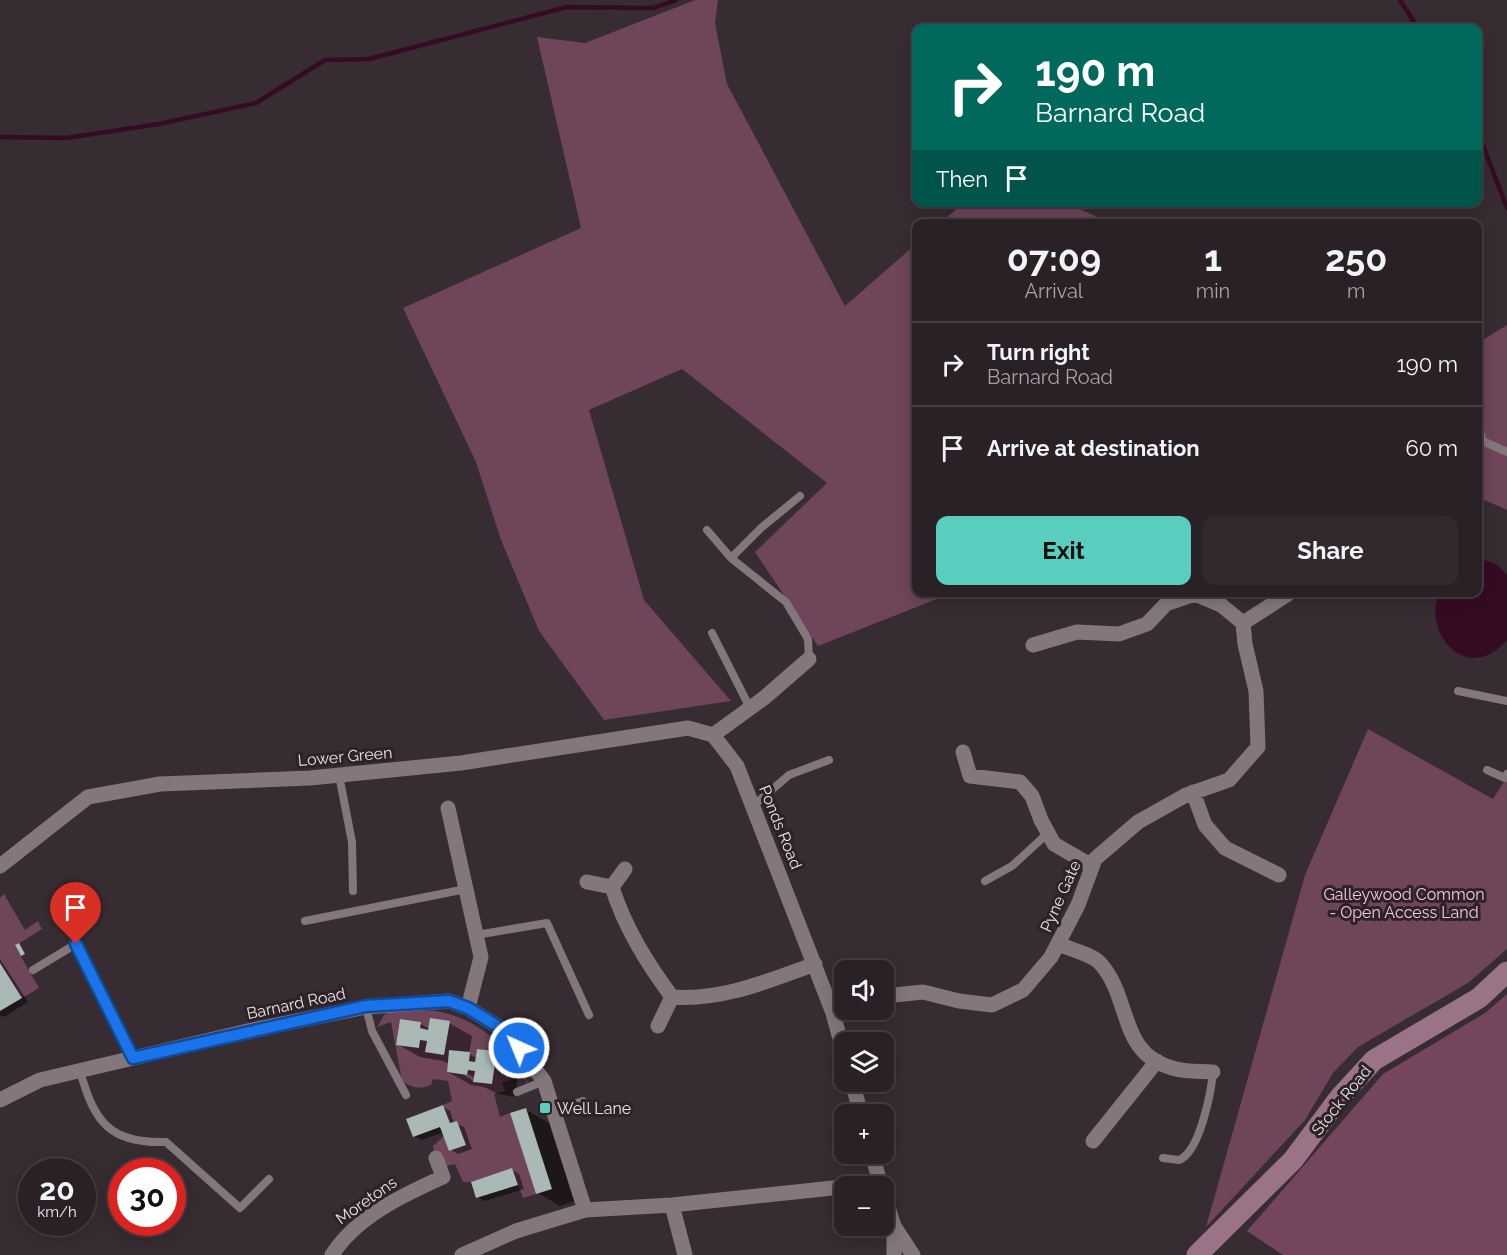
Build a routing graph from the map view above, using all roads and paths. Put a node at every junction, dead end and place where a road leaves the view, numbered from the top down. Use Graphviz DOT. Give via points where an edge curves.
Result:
graph roads {
  1 [pos="1482,441"];
  2 [pos="1507,452"];
  3 [pos="800,496"];
  4 [pos="707,530"];
  5 [pos="731,558"];
  6 [pos="1186,597"];
  7 [pos="1202,597"];
  8 [pos="1282,597"];
  9 [pos="1243,623"];
  10 [pos="712,633"];
  11 [pos="1033,645"];
  12 [pos="809,659"];
  13 [pos="1458,691"];
  14 [pos="1507,701"];
  15 [pos="750,708"];
  16 [pos="713,735"];
  17 [pos="963,752"];
  18 [pos="829,760"];
  19 [pos="1487,770"];
  20 [pos="1507,774"];
  21 [pos="339,775"];
  22 [pos="1193,792"];
  23 [pos="753,806"];
  24 [pos="448,808"];
  25 [pos="1048,833"];
  26 [pos="0,866"];
  27 [pos="1092,866"];
  28 [pos="625,869"];
  29 [pos="1279,875"];
  30 [pos="985,881"];
  31 [pos="587,882"];
  32 [pos="612,886"];
  33 [pos="466,889"];
  34 [pos="353,891"];
  35 [pos="304,921"];
  36 [pos="476,935"];
  37 [pos="1058,944"];
  38 [pos="815,964"];
  39 [pos="33,970"];
  40 [pos="1507,972"];
  41 [pos="894,995"];
  42 [pos="672,998"];
  43 [pos="834,1001"];
  44 [pos="366,1006"];
  45 [pos="468,1008"];
  46 [pos="589,1015"];
  47 [pos="658,1026"];
  48 [pos="133,1058"];
  49 [pos="1157,1061"];
  50 [pos="80,1071"];
  51 [pos="1213,1072"];
  52 [pos="544,1082"];
  53 [pos="517,1092"];
  54 [pos="406,1095"];
  55 [pos="0,1100"];
  56 [pos="583,1101"];
  57 [pos="554,1110"];
  58 [pos="1094,1141"];
  59 [pos="436,1158"];
  60 [pos="1162,1158"];
  61 [pos="269,1179"];
  62 [pos="834,1192"];
  63 [pos="672,1205"];
  64 [pos="585,1210"];
  65 [pos="894,1226"];
  66 [pos="894,1236"];
  67 [pos="332,1255"];
  68 [pos="462,1255"];
  69 [pos="685,1255"];
  70 [pos="894,1255"];
  71 [pos="913,1255"];
  72 [pos="1197,1255"];
  1 -- 2 [label="lane"];
  3 -- 5 [label="lane"];
  4 -- 5 [label="lane"];
  5 -- 12 [label="lane" via="786,602 808,639"];
  6 -- 11 [label="street" via="1166,604 1147,624 1119,634 1077,632"];
  7 -- 9 [label="street" via="1221,605"];
  8 -- 9 [label="street"];
  9 -- 22 [label="street, Pyne Gate" via="1256,691 1258,747 1229,780"];
  10 -- 15 [label="lane"];
  12 -- 15 [label="street"];
  13 -- 14 [label="lane"];
  15 -- 16 [label="street"];
  16 -- 21 [label="street, Lower Green" via="688,728 461,763"];
  16 -- 23 [label="street, Ponds Road" via="737,766"];
  17 -- 25 [label="street" via="970,776 1020,782 1032,796"];
  18 -- 23 [label="lane" via="789,775"];
  19 -- 20 [label="lane" via="1505,778"];
  21 -- 26 [label="street, Lower Green" via="160,784 88,797"];
  21 -- 34 [label="lane" via="352,842"];
  22 -- 27 [label="street, Pyne Gate" via="1138,822"];
  22 -- 29 [label="street" via="1205,825 1226,848"];
  23 -- 38 [label="street, Ponds Road"];
  24 -- 33 [label="street"];
  25 -- 27 [label="street" via="1054,844"];
  25 -- 30 [label="lane" via="1012,866"];
  27 -- 37 [label="street, Pyne Gate"];
  28 -- 32 [label="street"];
  31 -- 32 [label="street"];
  32 -- 42 [label="street" via="619,910 644,959"];
  33 -- 35 [label="lane"];
  33 -- 36 [label="street"];
  36 -- 45 [label="street" via="481,957"];
  36 -- 46 [label="lane" via="547,923"];
  37 -- 41 [label="street, Pyne Gate" via="1052,957 1023,990 992,1005 923,992"];
  37 -- 49 [label="street" via="1099,961 1118,991 1130,1034 1147,1057"];
  38 -- 42 [label="street" via="750,988 695,999"];
  38 -- 43 [label="street, Ponds Road"];
  39 -- 48 [label="lane" via="76,944"];
  40 -- 72 [label="main road, Stock Road" via="1479,998 1374,1060 1340,1096 1293,1160"];
  42 -- 47 [label="street"];
  44 -- 45 [label="street, Barnard Road" via="449,1001"];
  44 -- 48 [label="street, Barnard Road"];
  44 -- 54 [label="lane" via="372,1032"];
  45 -- 52 [label="street, Barnard Road" via="507,1032"];
  48 -- 50 [label="street, Barnard Road"];
  49 -- 51 [label="street" via="1176,1069"];
  49 -- 58 [label="street"];
  50 -- 55 [label="street, Barnard Road" via="40,1080"];
  50 -- 61 [label="lane" via="90,1105 112,1131 143,1142 166,1142 240,1208"];
  51 -- 60 [label="lane" via="1210,1097 1188,1153 1179,1160"];
  52 -- 53 [label="lane"];
  52 -- 57 [label="street, Barnard Road"];
  56 -- 57 [label="lane"];
  57 -- 64 [label="street, Barnard Road"];
  59 -- 67 [label="street, Moretons" via="443,1177 403,1195 377,1213 343,1237"];
  62 -- 63 [label="street"];
  63 -- 64 [label="street"];
  63 -- 69 [label="street"];
  64 -- 68 [label="street" via="516,1231"];
  65 -- 71 [label="street"];
  66 -- 70 [label="street"];
}
